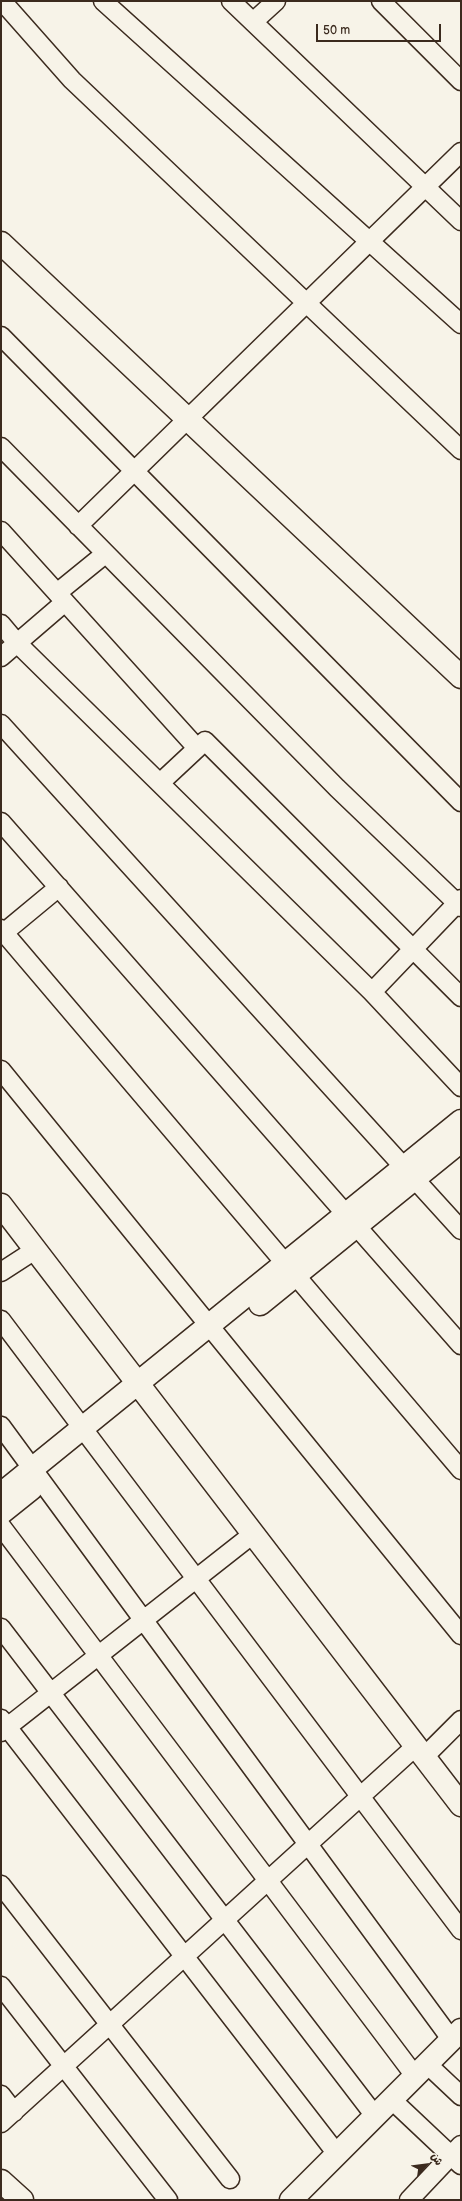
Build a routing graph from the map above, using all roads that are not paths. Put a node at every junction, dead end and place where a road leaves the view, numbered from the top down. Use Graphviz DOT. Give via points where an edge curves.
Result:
graph roads {
  1 [pos="2,1"];
  2 [pos="103,1"];
  3 [pos="231,1"];
  4 [pos="276,1"];
  5 [pos="381,1"];
  6 [pos="253,22"];
  7 [pos="461,81"];
  8 [pos="461,152"];
  9 [pos="425,187"];
  10 [pos="461,221"];
  11 [pos="370,242"];
  12 [pos="1,243"];
  13 [pos="307,303"];
  14 [pos="461,324"];
  15 [pos="1,336"];
  16 [pos="188,420"];
  17 [pos="1,448"];
  18 [pos="461,450"];
  19 [pos="135,471"];
  20 [pos="78,526"];
  21 [pos="1,531"];
  22 [pos="105,554"];
  23 [pos="61,598"];
  24 [pos="1,624"];
  25 [pos="17,643"];
  26 [pos="1,657"];
  27 [pos="461,677"];
  28 [pos="1,724"];
  29 [pos="197,748"];
  30 [pos="160,784"];
  31 [pos="461,802"];
  32 [pos="1,822"];
  33 [pos="59,887"];
  34 [pos="460,903"];
  35 [pos="2,932"];
  36 [pos="413,949"];
  37 [pos="372,992"];
  38 [pos="461,997"];
  39 [pos="1,1070"];
  40 [pos="461,1087"];
  41 [pos="461,1121"];
  42 [pos="461,1141"];
  43 [pos="409,1173"];
  44 [pos="1,1205"];
  45 [pos="351,1220"];
  46 [pos="461,1230"];
  47 [pos="35,1250"];
  48 [pos="290,1269"];
  49 [pos="1,1272"];
  50 [pos="1,1320"];
  51 [pos="214,1331"];
  52 [pos="461,1345"];
  53 [pos="142,1389"];
  54 [pos="1,1426"];
  55 [pos="87,1434"];
  56 [pos="461,1470"];
  57 [pos="37,1475"];
  58 [pos="1,1494"];
  59 [pos="1,1513"];
  60 [pos="1,1526"];
  61 [pos="254,1534"];
  62 [pos="196,1579"];
  63 [pos="143,1620"];
  64 [pos="1,1628"];
  65 [pos="461,1635"];
  66 [pos="99,1655"];
  67 [pos="51,1693"];
  68 [pos="461,1720"];
  69 [pos="3,1726"];
  70 [pos="420,1751"];
  71 [pos="360,1797"];
  72 [pos="461,1805"];
  73 [pos="308,1844"];
  74 [pos="268,1881"];
  75 [pos="1,1885"];
  76 [pos="225,1920"];
  77 [pos="461,1930"];
  78 [pos="185,1956"];
  79 [pos="1,1986"];
  80 [pos="110,2025"];
  81 [pos="458,2033"];
  82 [pos="64,2066"];
  83 [pos="421,2070"];
  84 [pos="1,2096"];
  85 [pos="461,2096"];
  86 [pos="391,2099"];
  87 [pos="375,2116"];
  88 [pos="7,2118"];
  89 [pos="337,2154"];
  90 [pos="458,2155"];
  91 [pos="230,2179"];
  92 [pos="1,2181"];
  93 [pos="22,2200"];
  94 [pos="168,2200"];
  95 [pos="291,2200"];
  96 [pos="409,2200"];
  1 -- 13 [label="street" via="72,80"];
  2 -- 11 [label="street"];
  3 -- 6 [label="street"];
  4 -- 6 [label="street"];
  5 -- 7 [label="street"];
  6 -- 9 [label="street"];
  8 -- 9 [label="street"];
  9 -- 10 [label="street"];
  9 -- 11 [label="street"];
  11 -- 13 [label="street"];
  11 -- 14 [label="street"];
  12 -- 16 [label="street"];
  13 -- 16 [label="street"];
  13 -- 18 [label="street"];
  15 -- 19 [label="street"];
  16 -- 19 [label="street"];
  16 -- 27 [label="street"];
  17 -- 20 [label="street"];
  19 -- 20 [label="street"];
  19 -- 31 [label="street"];
  20 -- 22 [label="street"];
  21 -- 23 [label="street"];
  22 -- 23 [label="street"];
  22 -- 34 [label="street" via="337,788"];
  23 -- 25 [label="street"];
  23 -- 29 [label="street"];
  24 -- 25 [label="street"];
  25 -- 26 [label="street"];
  25 -- 30 [label="street"];
  28 -- 43 [label="street"];
  29 -- 30 [label="street"];
  29 -- 36 [label="street" via="205,741"];
  30 -- 37 [label="street"];
  32 -- 33 [label="street"];
  33 -- 35 [label="street"];
  33 -- 45 [label="street"];
  34 -- 36 [label="street"];
  35 -- 48 [label="street"];
  36 -- 37 [label="street"];
  36 -- 38 [label="street"];
  37 -- 40 [label="street"];
  39 -- 51 [label="street"];
  41 -- 43 [label="street"];
  42 -- 43 [label="street"];
  43 -- 45 [label="street"];
  43 -- 46 [label="street"];
  44 -- 47 [label="street"];
  45 -- 48 [label="street"];
  45 -- 52 [label="street"];
  47 -- 49 [label="street"];
  47 -- 53 [label="street"];
  48 -- 51 [label="street"];
  48 -- 56 [label="street"];
  50 -- 55 [label="street"];
  51 -- 53 [label="street"];
  51 -- 65 [label="street"];
  53 -- 55 [label="street"];
  53 -- 61 [label="street"];
  54 -- 57 [label="street"];
  55 -- 57 [label="street"];
  55 -- 62 [label="street"];
  57 -- 58 [label="street"];
  57 -- 59 [label="street"];
  57 -- 63 [label="street"];
  60 -- 66 [label="street"];
  61 -- 62 [label="street"];
  61 -- 70 [label="street"];
  62 -- 63 [label="street"];
  62 -- 71 [label="street"];
  63 -- 66 [label="street"];
  63 -- 73 [label="street"];
  64 -- 67 [label="street"];
  66 -- 67 [label="street"];
  66 -- 74 [label="street"];
  67 -- 69 [label="street"];
  67 -- 76 [label="street"];
  68 -- 70 [label="street"];
  69 -- 78 [label="street"];
  70 -- 71 [label="street"];
  70 -- 72 [label="street"];
  71 -- 73 [label="street"];
  71 -- 77 [label="street"];
  73 -- 74 [label="street"];
  73 -- 81 [label="street"];
  74 -- 76 [label="street"];
  74 -- 83 [label="street"];
  75 -- 80 [label="street"];
  76 -- 78 [label="street"];
  76 -- 87 [label="street"];
  78 -- 80 [label="street"];
  78 -- 89 [label="street"];
  79 -- 82 [label="street"];
  80 -- 82 [label="street"];
  80 -- 91 [label="street"];
  81 -- 83 [label="street"];
  82 -- 88 [label="street"];
  82 -- 94 [label="street"];
  83 -- 85 [label="street"];
  83 -- 86 [label="street"];
  84 -- 88 [label="street"];
  86 -- 87 [label="street"];
  86 -- 90 [label="street"];
  87 -- 89 [label="street"];
  89 -- 95 [label="street"];
  90 -- 96 [label="street"];
  92 -- 93 [label="street"];
}
